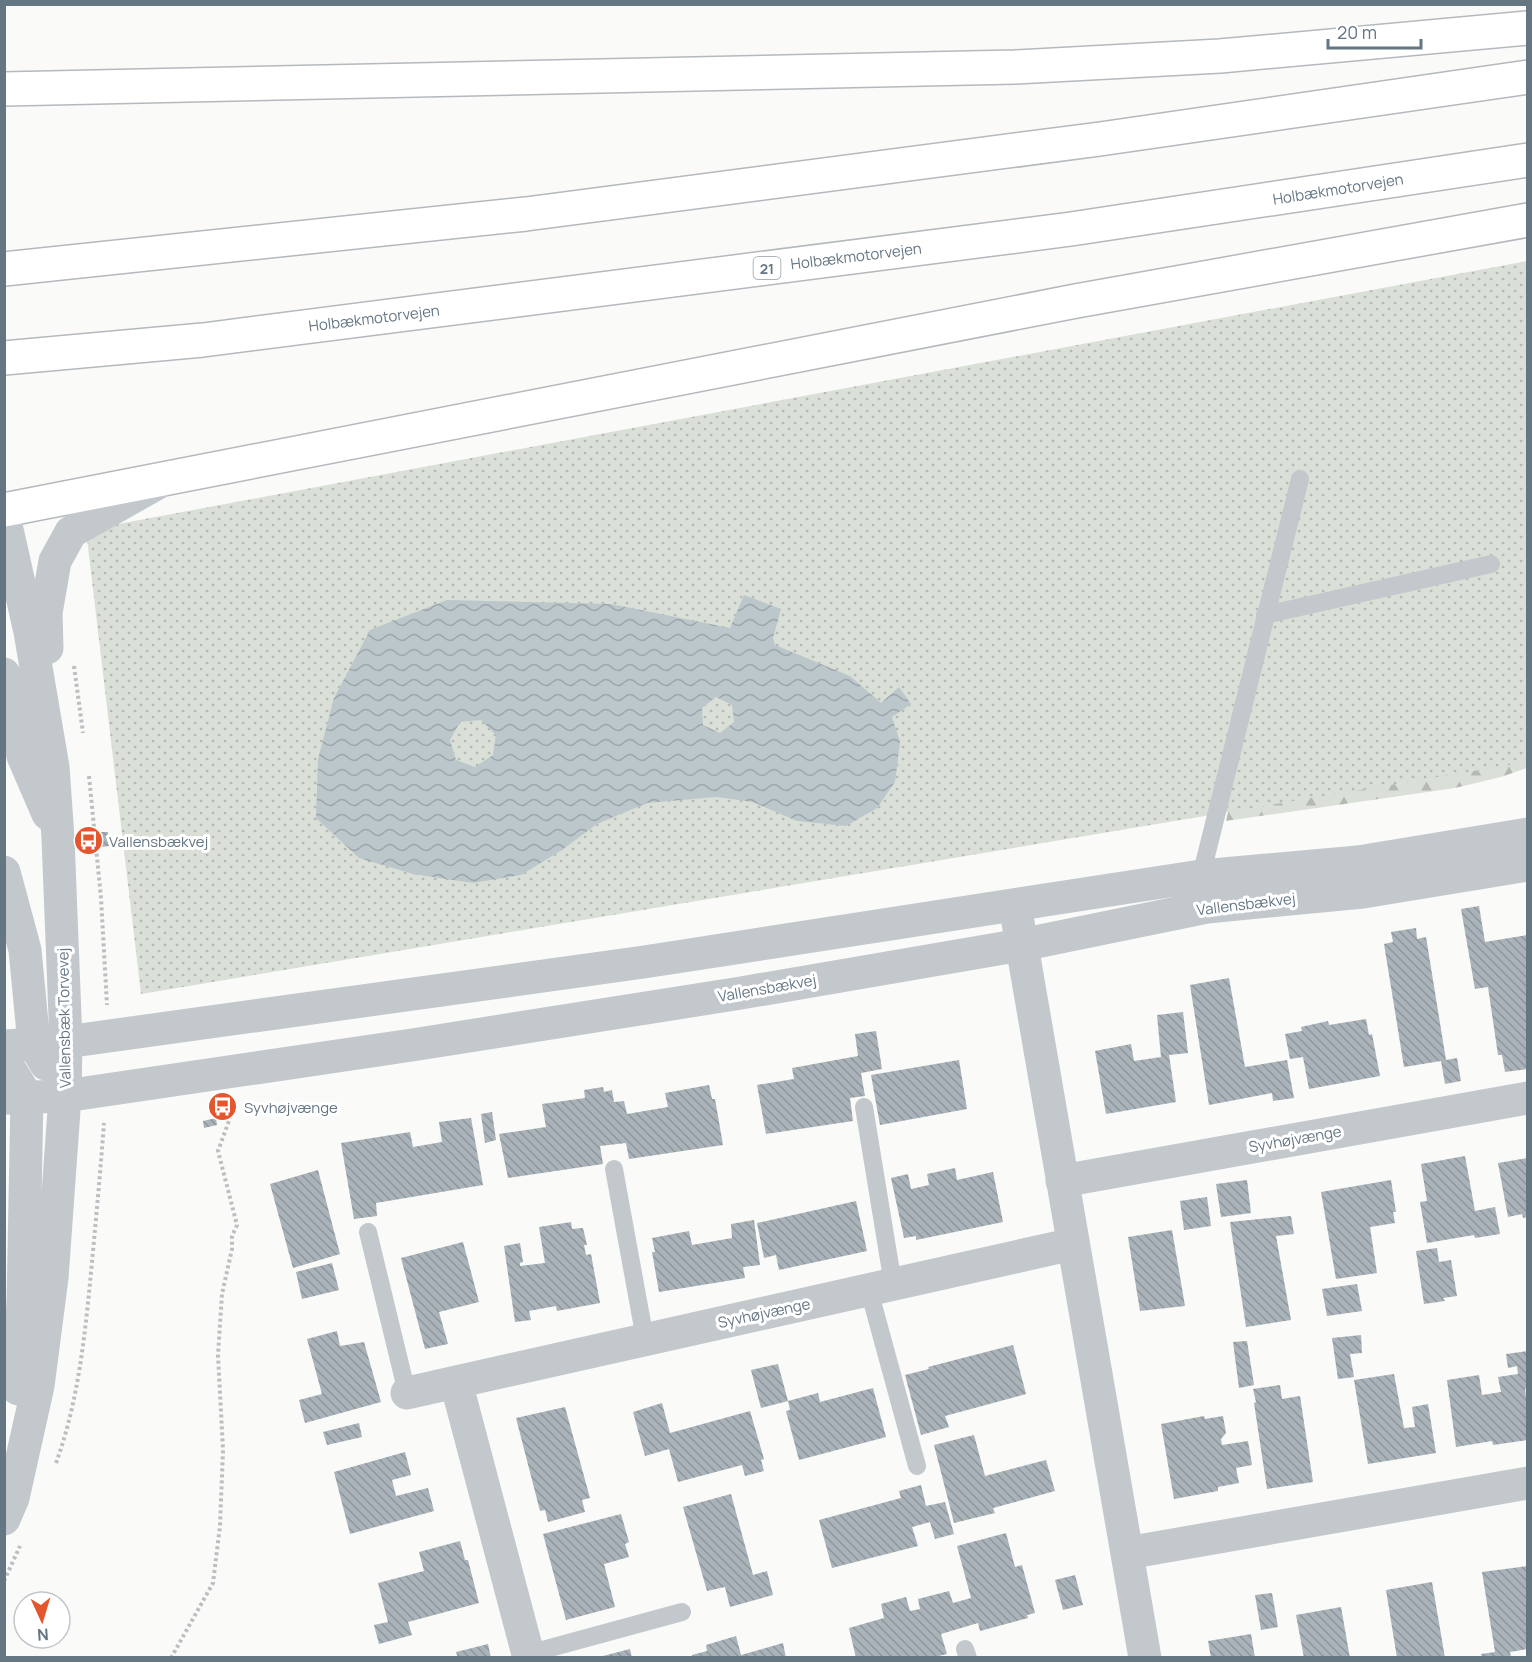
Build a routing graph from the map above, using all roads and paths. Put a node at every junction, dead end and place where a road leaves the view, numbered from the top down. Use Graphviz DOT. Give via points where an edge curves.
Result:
graph roads {
  1 [pos="1527,28"];
  2 [pos="1527,77"];
  3 [pos="4,89"];
  4 [pos="1527,160"];
  5 [pos="1527,220"];
  6 [pos="4,269"];
  7 [pos="4,358"];
  8 [pos="167,478"];
  9 [pos="1300,479"];
  10 [pos="4,510"];
  11 [pos="4,516"];
  12 [pos="1491,564"];
  13 [pos="1265,615"];
  14 [pos="4,675"];
  15 [pos="52,766"];
  16 [pos="1527,834"];
  17 [pos="58,838"];
  18 [pos="1527,865"];
  19 [pos="4,872"];
  20 [pos="1201,876"];
  21 [pos="1015,905"];
  22 [pos="1021,945"];
  23 [pos="66,1042"];
  24 [pos="19,1045"];
  25 [pos="4,1060"];
  26 [pos="246,1069"];
  27 [pos="65,1096"];
  28 [pos="16,1097"];
  29 [pos="1527,1098"];
  30 [pos="864,1107"];
  31 [pos="614,1169"];
  32 [pos="1062,1181"];
  33 [pos="368,1232"];
  34 [pos="1073,1244"];
  35 [pos="881,1287"];
  36 [pos="645,1339"];
  37 [pos="456,1382"];
  38 [pos="407,1393"];
  39 [pos="917,1466"];
  40 [pos="1527,1483"];
  41 [pos="9,1508"];
  42 [pos="1127,1553"];
  43 [pos="682,1612"];
  44 [pos="529,1656"];
  45 [pos="171,1658"];
  46 [pos="1145,1658"];
  1 -- 3 [label="highway" via="1220,56 1015,66"];
  2 -- 6 [label="highway" via="1089,141 526,214"];
  4 -- 7 [label="highway, Holbækmotorvejen / 21" via="1048,232 203,340"];
  5 -- 8 [label="highway" via="1076,301"];
  8 -- 10 [label="highway"];
  8 -- 15 [label="street" via="71,532 56,561 46,613"];
  9 -- 13 [label="lane"];
  11 -- 15 [label="street, Vallensbæk Torvevej" via="30,632"];
  12 -- 13 [label="lane"];
  13 -- 20 [label="lane"];
  14 -- 17 [label="street" via="23,756"];
  15 -- 17 [label="street, Vallensbæk Torvevej"];
  16 -- 20 [label="street, Vallensbækvej" via="1358,862"];
  17 -- 23 [label="street, Vallensbæk Torvevej"];
  18 -- 22 [label="street, Vallensbækvej" via="1363,892 1207,907"];
  19 -- 24 [label="street" via="25,950"];
  20 -- 21 [label="street, Vallensbækvej"];
  21 -- 22 [label="street"];
  21 -- 23 [label="street, Vallensbækvej" via="644,962"];
  22 -- 26 [label="street, Vallensbækvej" via="741,993"];
  22 -- 32 [label="street"];
  23 -- 24 [label="street, Vallensbækvej"];
  23 -- 27 [label="street, Vallensbæk Torvevej"];
  24 -- 27 [label="street"];
  25 -- 28 [label="street"];
  26 -- 27 [label="street, Vallensbækvej"];
  26 -- 45 [label="path" via="218,1151 237,1225 222,1294 218,1356 223,1450 213,1583"];
  27 -- 28 [label="street, Vallensbækvej"];
  27 -- 41 [label="street, Vallensbæk Torvevej" via="50,1299 38,1386"];
  28 -- 41 [label="street" via="23,1301"];
  29 -- 32 [label="street, Syvhøjvænge"];
  30 -- 35 [label="lane"];
  31 -- 36 [label="lane"];
  32 -- 34 [label="street"];
  33 -- 38 [label="lane"];
  34 -- 35 [label="street, Syvhøjvænge"];
  34 -- 42 [label="street"];
  35 -- 36 [label="street, Syvhøjvænge"];
  35 -- 39 [label="lane"];
  36 -- 37 [label="street, Syvhøjvænge"];
  37 -- 38 [label="street, Syvhøjvænge"];
  37 -- 44 [label="street"];
  40 -- 42 [label="street"];
  42 -- 46 [label="street"];
  43 -- 44 [label="lane"];
}
